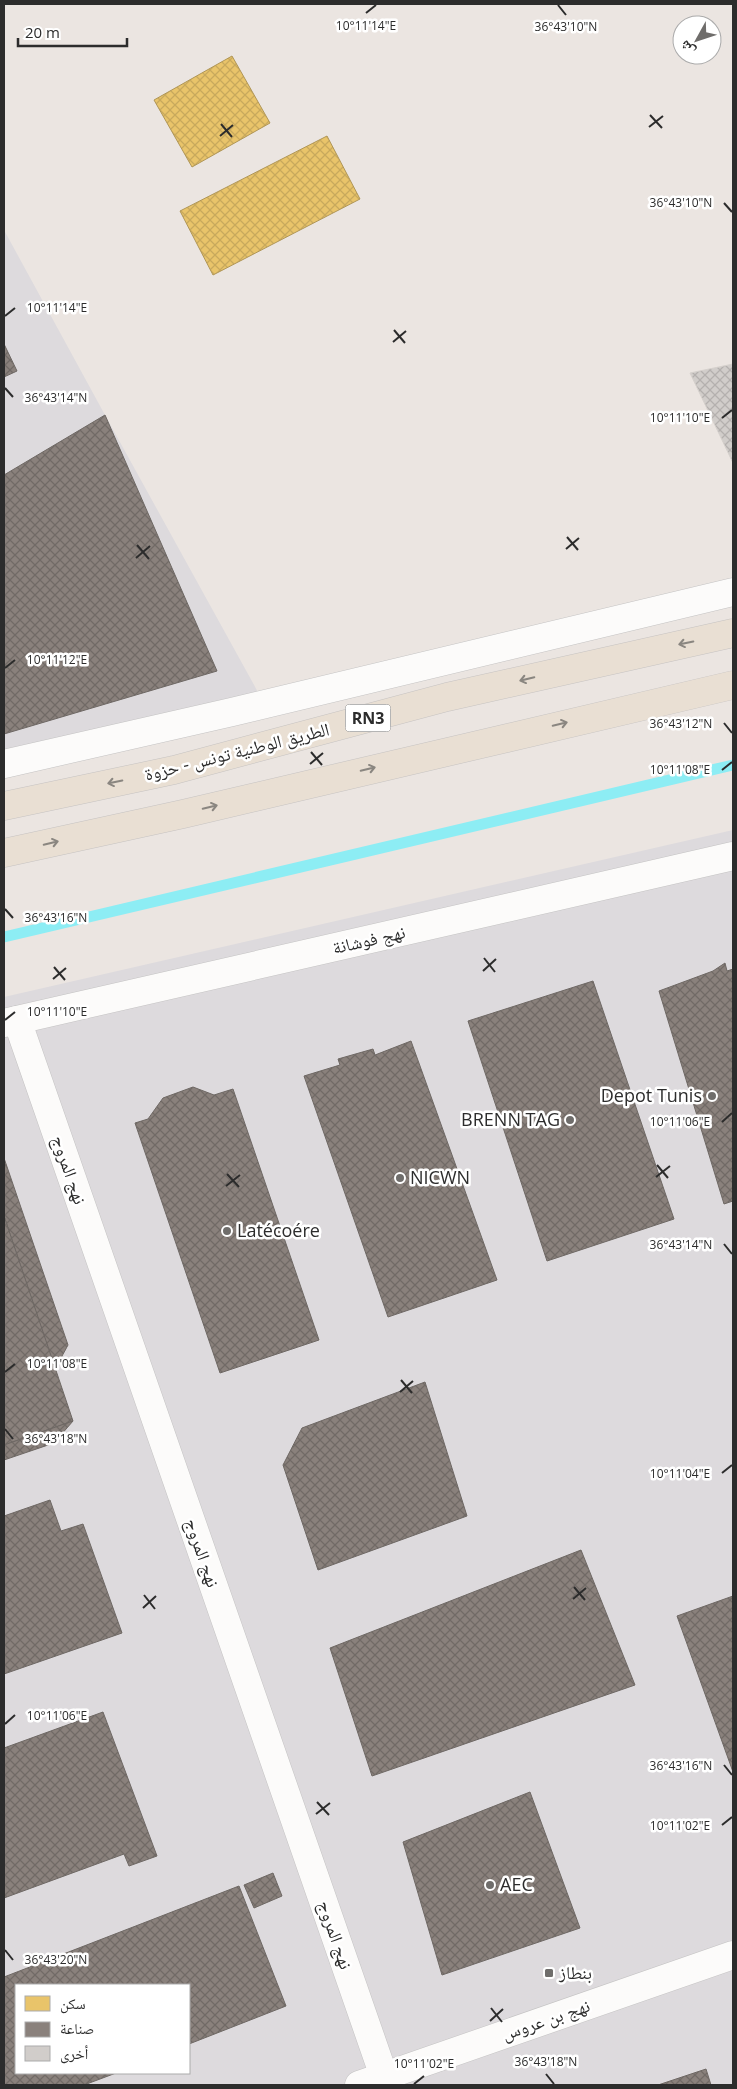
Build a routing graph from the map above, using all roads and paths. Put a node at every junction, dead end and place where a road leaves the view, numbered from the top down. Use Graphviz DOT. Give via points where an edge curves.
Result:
graph roads {
  1 [pos="733,592"];
  2 [pos="733,633"];
  3 [pos="733,685"];
  4 [pos="4,764"];
  5 [pos="4,806"];
  6 [pos="4,854"];
  7 [pos="733,856"];
  8 [pos="10,1022"];
  9 [pos="733,1955"];
  10 [pos="377,2082"];
  1 -- 4 [label="street"];
  2 -- 5 [label="main road, الطريق الوطنية تونس - حزوة / RN3, one-way" via="447,697 174,770"];
  6 -- 3 [label="main road, one-way"];
  7 -- 8 [label="street, نهج فوشانة"];
  8 -- 10 [label="street, نهج المروج"];
  9 -- 10 [label="street, نهج بن عروس"];
}
